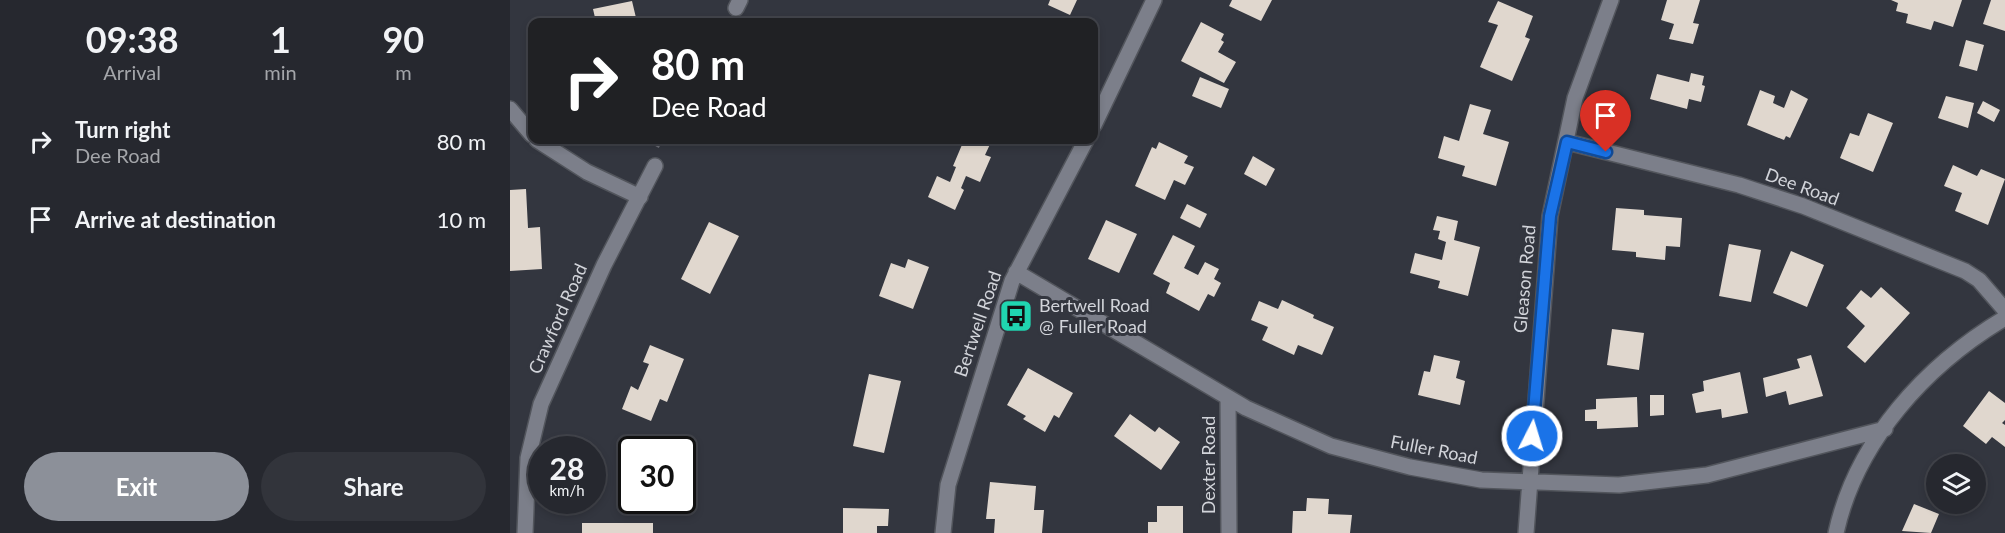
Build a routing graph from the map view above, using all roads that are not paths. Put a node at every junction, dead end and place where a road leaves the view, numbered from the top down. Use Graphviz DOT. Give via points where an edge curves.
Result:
graph roads {
  1 [pos="1154,0"];
  2 [pos="1611,0"];
  3 [pos="510,110"];
  4 [pos="1098,116"];
  5 [pos="528,130"];
  6 [pos="1567,142"];
  7 [pos="543,144"];
  8 [pos="1084,144"];
  9 [pos="655,166"];
  10 [pos="640,197"];
  11 [pos="1016,272"];
  12 [pos="2005,310"];
  13 [pos="2005,318"];
  14 [pos="1228,398"];
  15 [pos="1885,429"];
  16 [pos="1528,481"];
  17 [pos="525,533"];
  18 [pos="943,533"];
  19 [pos="1229,533"];
  20 [pos="1526,533"];
  21 [pos="1836,533"];
  1 -- 4 [label="street"];
  2 -- 6 [label="street, Gleason Road" via="1575,98"];
  3 -- 5 [label="street"];
  6 -- 12 [label="street, Dee Road" via="1739,185 1803,207 1965,271 1979,280"];
  6 -- 16 [label="street, Gleason Road" via="1550,216"];
  7 -- 10 [label="street" via="587,172"];
  8 -- 11 [label="street, Bertwell Road"];
  9 -- 10 [label="street, Crawford Road"];
  10 -- 17 [label="street, Crawford Road" via="604,265 541,404 528,458"];
  11 -- 14 [label="street, Fuller Road"];
  11 -- 18 [label="street, Bertwell Road" via="951,475"];
  13 -- 15 [label="street" via="1945,360 1897,410"];
  14 -- 16 [label="street, Fuller Road" via="1331,446 1410,467 1481,480"];
  14 -- 19 [label="street, Dexter Road"];
  15 -- 16 [label="street, Fuller Road" via="1707,475 1619,485"];
  15 -- 21 [label="street" via="1858,473"];
  16 -- 20 [label="street, Gleason Road"];
}
